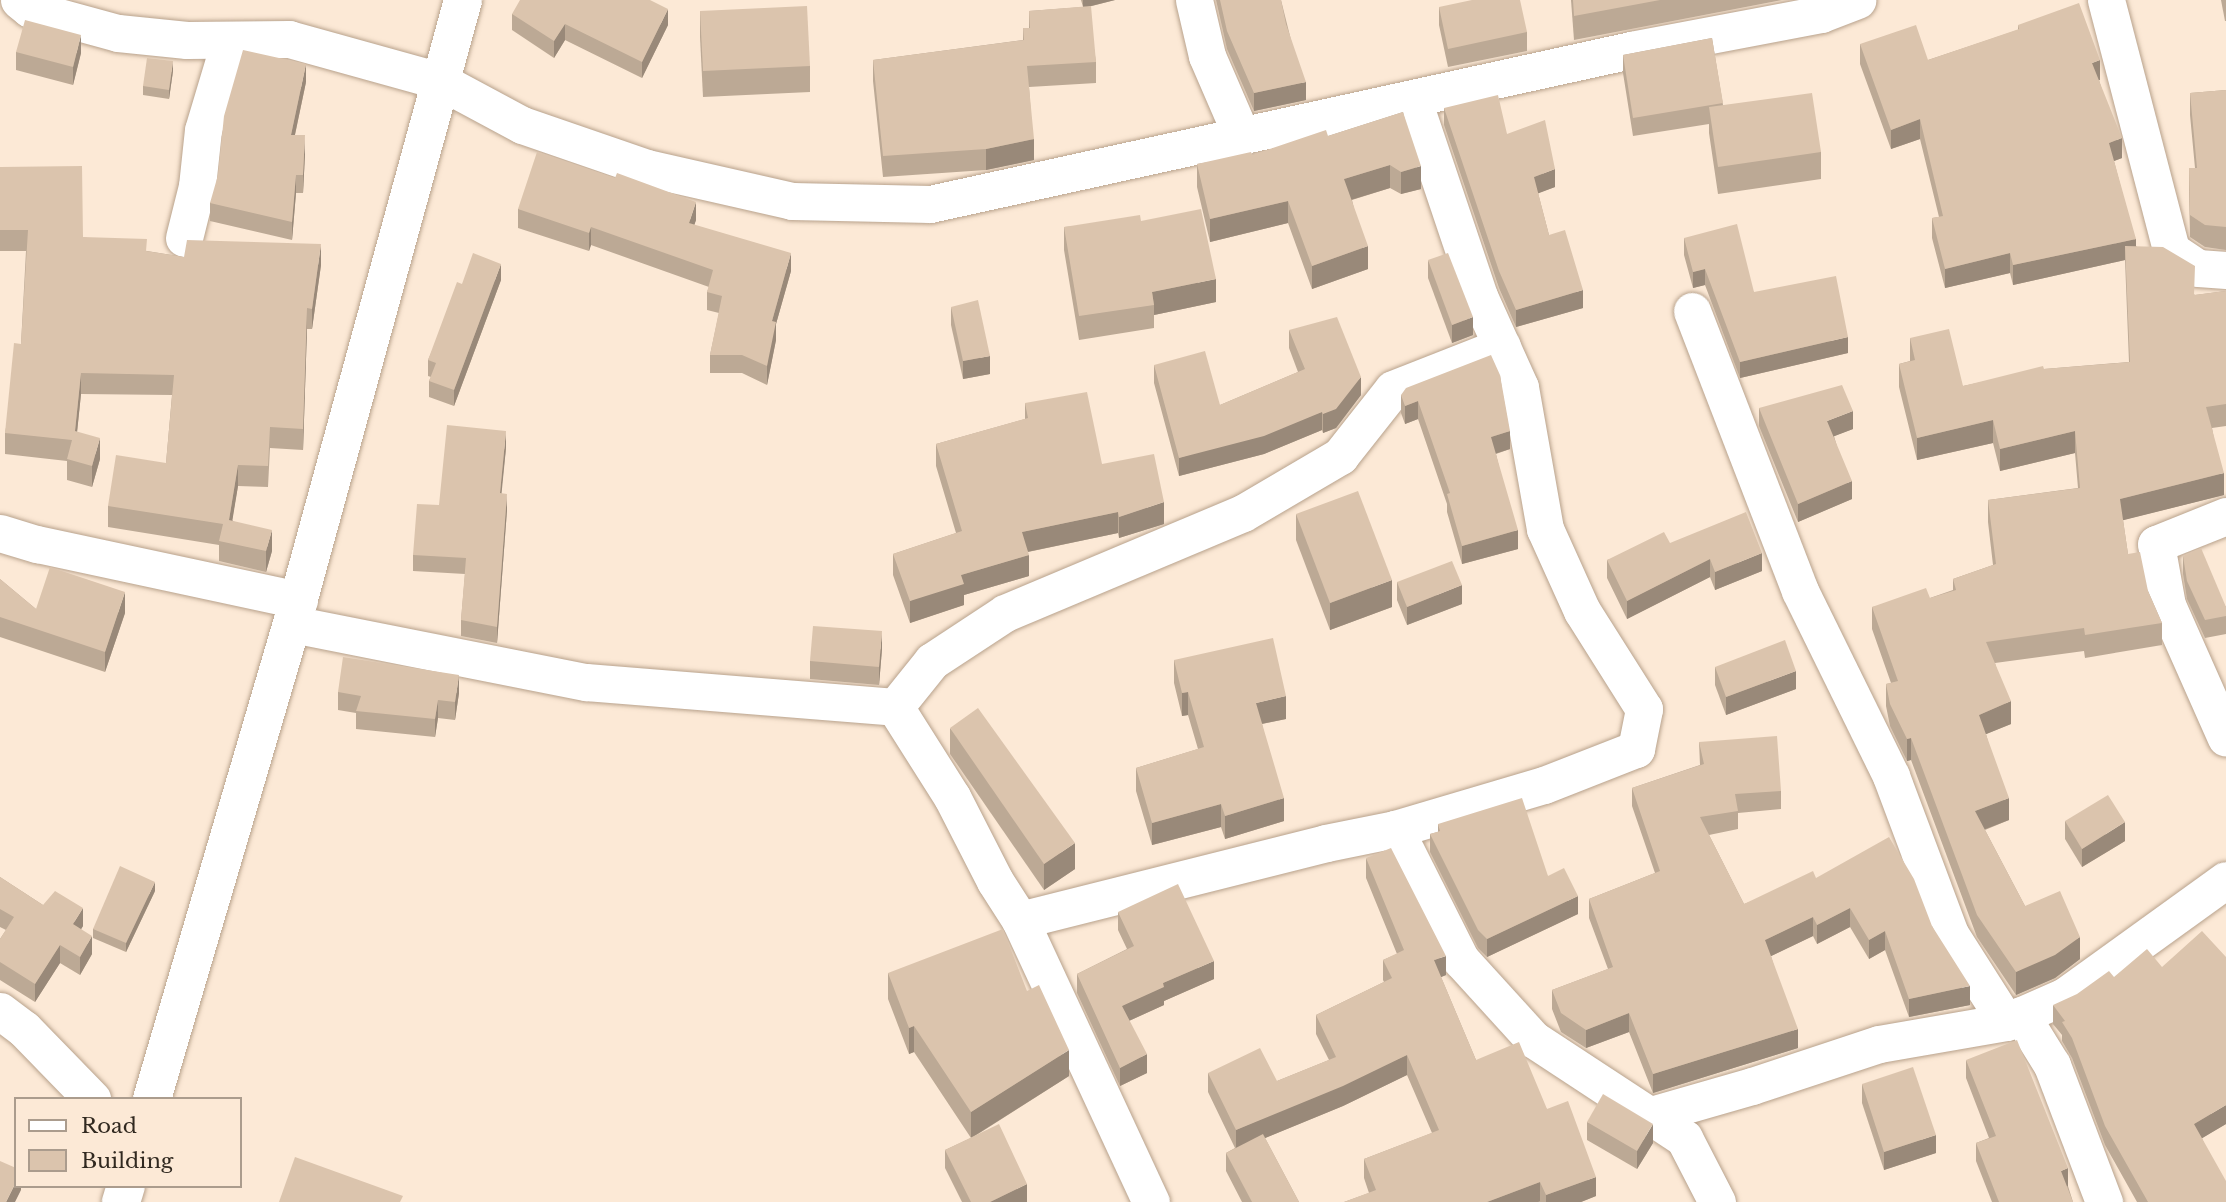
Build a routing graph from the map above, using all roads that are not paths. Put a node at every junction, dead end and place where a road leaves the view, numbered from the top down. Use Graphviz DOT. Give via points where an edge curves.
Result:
graph roads {
  1 [pos="19,0"];
  2 [pos="463,0"];
  3 [pos="1194,0"];
  4 [pos="1857,0"];
  5 [pos="2106,0"];
  6 [pos="230,40"];
  7 [pos="440,81"];
  8 [pos="1413,100"];
  9 [pos="1242,137"];
  10 [pos="184,238"];
  11 [pos="2226,270"];
  12 [pos="1692,311"];
  13 [pos="1502,346"];
  14 [pos="2226,516"];
  15 [pos="0,533"];
  16 [pos="295,612"];
  17 [pos="895,707"];
  18 [pos="2226,738"];
  19 [pos="1395,829"];
  20 [pos="2226,880"];
  21 [pos="1020,920"];
  22 [pos="0,1011"];
  23 [pos="2013,1018"];
  24 [pos="90,1097"];
  25 [pos="153,1097"];
  26 [pos="1651,1115"];
  27 [pos="1151,1202"];
  28 [pos="1717,1202"];
  29 [pos="2104,1202"];
  1 -- 6 [label="street" via="30,9 118,33"];
  2 -- 7 [label="main road"];
  3 -- 9 [label="street" via="1207,57"];
  4 -- 8 [label="street" via="1821,14 1631,50"];
  5 -- 11 [label="street" via="2171,250 2198,268"];
  6 -- 7 [label="street" via="289,39"];
  6 -- 10 [label="street" via="203,130 197,186"];
  7 -- 9 [label="street" via="522,125 647,168 792,201 930,204"];
  7 -- 16 [label="main road"];
  8 -- 9 [label="street"];
  8 -- 13 [label="street" via="1479,296"];
  12 -- 23 [label="street" via="1800,591 1891,776 1950,934"];
  13 -- 17 [label="street" via="1393,389 1340,456 1243,513 1005,613 932,662"];
  13 -- 19 [label="street" via="1520,387 1545,529 1582,611 1644,709 1641,734 1636,749 1544,785"];
  14 -- 18 [label="street" via="2156,544 2167,605"];
  15 -- 16 [label="street"];
  16 -- 17 [label="street" via="586,682"];
  16 -- 25 [label="main road"];
  17 -- 21 [label="street" via="952,797"];
  19 -- 21 [label="street"];
  19 -- 26 [label="street" via="1461,960 1533,1039"];
  20 -- 23 [label="street" via="2065,996"];
  21 -- 27 [label="street"];
  22 -- 24 [label="street" via="24,1029"];
  23 -- 26 [label="street" via="1879,1044"];
  23 -- 29 [label="street" via="2052,1065"];
  26 -- 28 [label="street" via="1684,1138"];
}
